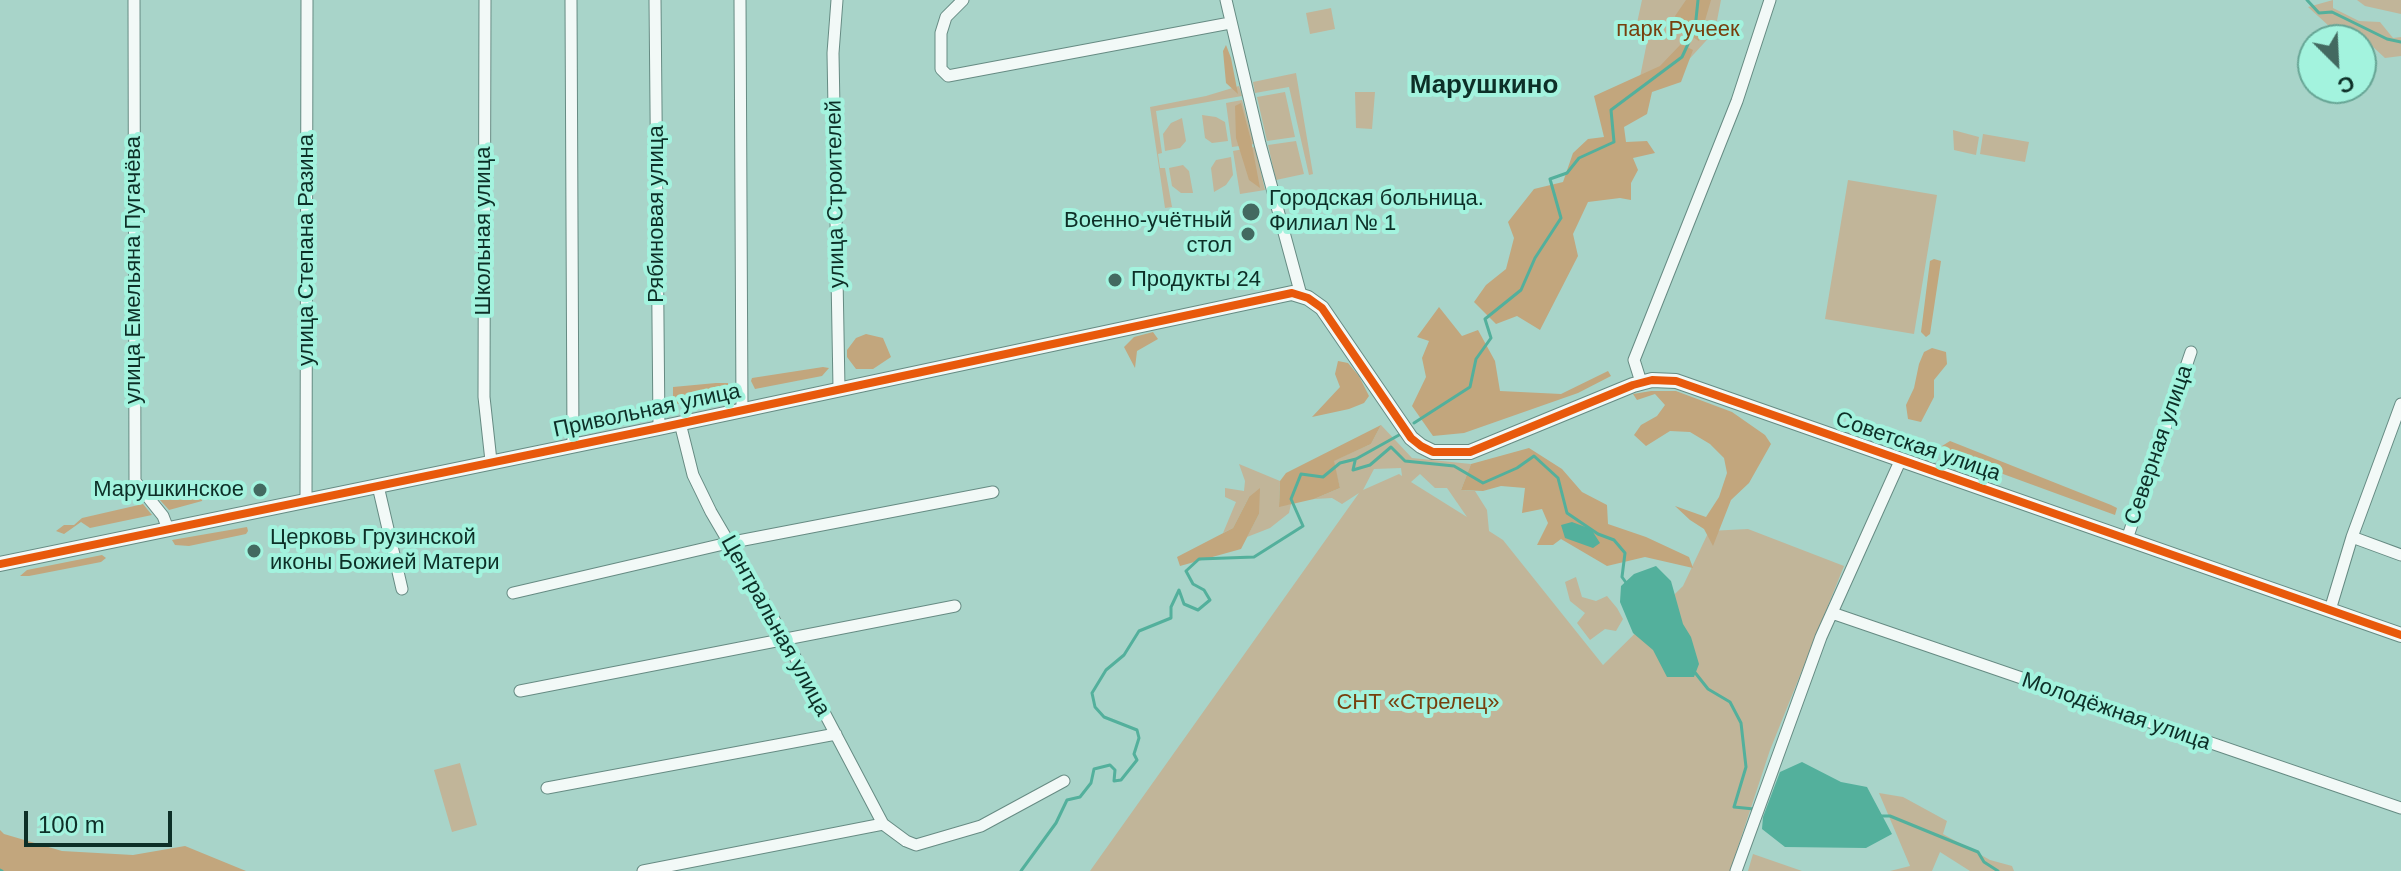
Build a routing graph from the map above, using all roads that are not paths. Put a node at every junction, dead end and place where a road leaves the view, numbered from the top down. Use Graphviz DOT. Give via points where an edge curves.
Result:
graph roads {
  1 [pos="134,0"];
  2 [pos="307,0"];
  3 [pos="485,0"];
  4 [pos="571,0"];
  5 [pos="655,0"];
  6 [pos="740,0"];
  7 [pos="837,0"];
  8 [pos="963,0"];
  9 [pos="1226,0"];
  10 [pos="1770,0"];
  11 [pos="1230,23"];
  12 [pos="1301,295"];
  13 [pos="2191,352"];
  14 [pos="1641,382"];
  15 [pos="839,388"];
  16 [pos="2401,404"];
  17 [pos="742,410"];
  18 [pos="680,423"];
  19 [pos="659,428"];
  20 [pos="573,444"];
  21 [pos="1901,459"];
  22 [pos="491,461"];
  23 [pos="378,486"];
  24 [pos="993,492"];
  25 [pos="306,500"];
  26 [pos="168,529"];
  27 [pos="2352,537"];
  28 [pos="2127,539"];
  29 [pos="728,543"];
  30 [pos="2401,555"];
  31 [pos="0,564"];
  32 [pos="402,589"];
  33 [pos="513,593"];
  34 [pos="955,606"];
  35 [pos="2330,610"];
  36 [pos="1832,613"];
  37 [pos="2401,635"];
  38 [pos="786,640"];
  39 [pos="520,691"];
  40 [pos="836,734"];
  41 [pos="1064,781"];
  42 [pos="547,788"];
  43 [pos="2401,808"];
  44 [pos="883,824"];
  45 [pos="643,871"];
  46 [pos="1736,871"];
  1 -- 26 [label="street, улица Емельяна Пугачёва" via="135,481"];
  2 -- 25 [label="street, улица Степана Разина"];
  3 -- 22 [label="street, Школьная улица" via="484,397"];
  4 -- 20 [label="street"];
  5 -- 19 [label="street, Рябиновая улица"];
  6 -- 17 [label="street"];
  7 -- 15 [label="street, улица Строителей" via="833,53"];
  8 -- 11 [label="street" via="946,17 941,33 941,69 948,76"];
  9 -- 11 [label="street"];
  10 -- 14 [label="street" via="1737,101 1634,360"];
  11 -- 12 [label="street"];
  12 -- 14 [label="street, Советская улица" via="1331,318 1411,438 1424,449 1470,452"];
  12 -- 15 [label="street, Привольная улица" via="1287,293"];
  13 -- 28 [label="street, Северная улица"];
  14 -- 21 [label="street, Советская улица" via="1681,382"];
  15 -- 17 [label="street, Привольная улица"];
  16 -- 27 [label="street"];
  17 -- 18 [label="street, Привольная улица"];
  18 -- 19 [label="street, Привольная улица"];
  18 -- 29 [label="street, Центральная улица" via="693,475"];
  19 -- 20 [label="street, Привольная улица"];
  20 -- 22 [label="street, Привольная улица"];
  21 -- 28 [label="street, Советская улица"];
  21 -- 36 [label="street"];
  22 -- 23 [label="street, Привольная улица"];
  23 -- 25 [label="street, Привольная улица"];
  23 -- 32 [label="street"];
  24 -- 29 [label="street"];
  25 -- 26 [label="street, Привольная улица"];
  26 -- 31 [label="street, Привольная улица"];
  27 -- 30 [label="street"];
  27 -- 35 [label="street"];
  28 -- 35 [label="street, Советская улица"];
  29 -- 33 [label="street"];
  29 -- 38 [label="street, Центральная улица"];
  34 -- 38 [label="street"];
  35 -- 37 [label="street, Советская улица"];
  36 -- 43 [label="street, Молодёжная улица"];
  36 -- 46 [label="street"];
  38 -- 39 [label="street"];
  38 -- 40 [label="street, Центральная улица"];
  40 -- 42 [label="street"];
  40 -- 44 [label="street, Центральная улица"];
  41 -- 44 [label="street" via="981,826 916,845"];
  44 -- 45 [label="street"];
}
